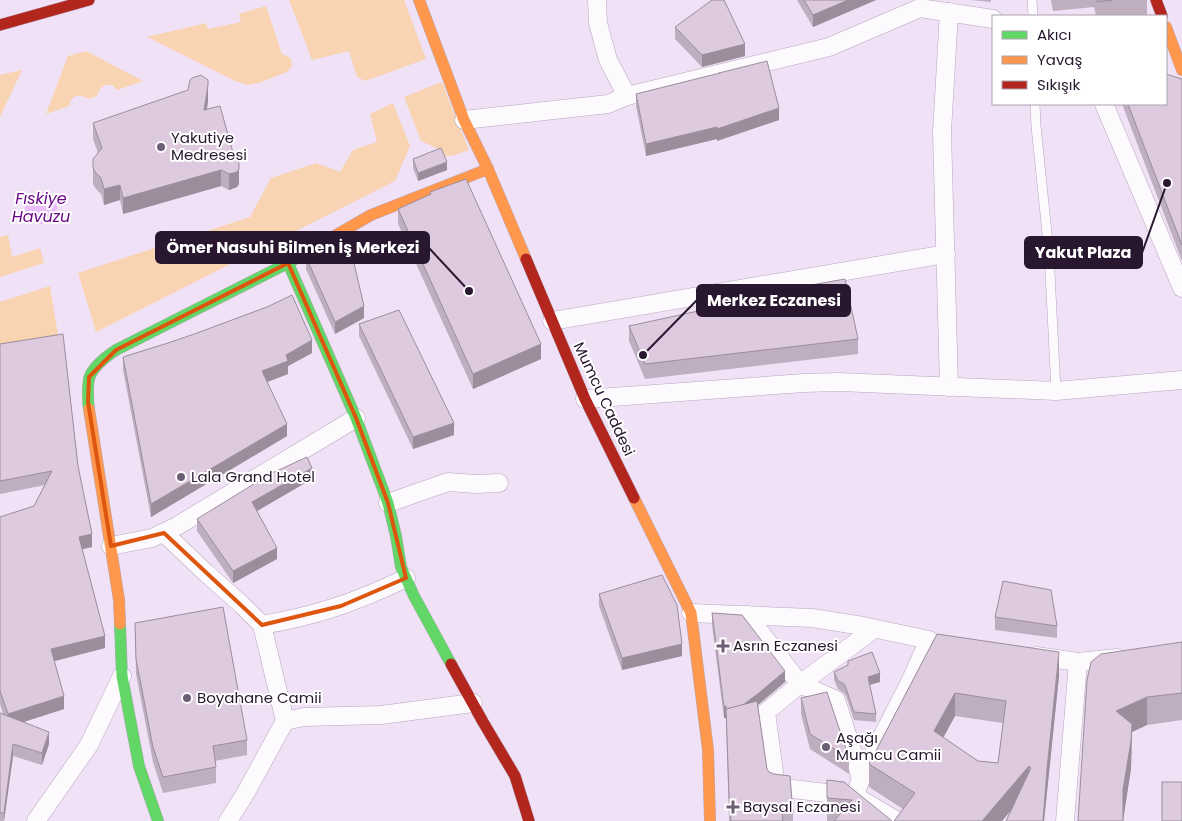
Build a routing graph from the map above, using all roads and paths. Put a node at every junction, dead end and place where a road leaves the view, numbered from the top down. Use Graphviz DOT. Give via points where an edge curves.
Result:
graph roads {
  1 [pos="89,0"];
  2 [pos="419,0"];
  3 [pos="597,0"];
  4 [pos="1032,0"];
  5 [pos="1156,0"];
  6 [pos="949,12"];
  7 [pos="1033,15"];
  8 [pos="1162,15"];
  9 [pos="992,19"];
  10 [pos="0,25"];
  11 [pos="1167,30"];
  12 [pos="1182,70"];
  13 [pos="1167,78"];
  14 [pos="1182,84"];
  15 [pos="627,96"];
  16 [pos="1036,105"];
  17 [pos="1104,105"];
  18 [pos="464,120"];
  19 [pos="488,169"];
  20 [pos="946,254"];
  21 [pos="288,263"];
  22 [pos="1182,288"];
  23 [pos="552,321"];
  24 [pos="1182,380"];
  25 [pos="949,387"];
  26 [pos="1056,391"];
  27 [pos="585,399"];
  28 [pos="356,418"];
  29 [pos="499,483"];
  30 [pos="388,503"];
  31 [pos="164,533"];
  32 [pos="111,546"];
  33 [pos="406,578"];
  34 [pos="691,613"];
  35 [pos="747,615"];
  36 [pos="262,625"];
  37 [pos="874,628"];
  38 [pos="929,640"];
  39 [pos="948,643"];
  40 [pos="1024,654"];
  41 [pos="1135,656"];
  42 [pos="1078,662"];
  43 [pos="122,676"];
  44 [pos="800,684"];
  45 [pos="472,702"];
  46 [pos="285,721"];
  47 [pos="861,778"];
  48 [pos="855,796"];
  49 [pos="36,821"];
  50 [pos="158,821"];
  51 [pos="228,821"];
  52 [pos="529,821"];
  53 [pos="710,821"];
  54 [pos="896,821"];
  55 [pos="1065,821"];
  1 -- 10 [label="street"];
  2 -- 18 [label="street, Mumcu Caddesi"];
  3 -- 15 [label="street" via="598,23 608,60"];
  4 -- 7 [label="lane"];
  5 -- 8 [label="street"];
  6 -- 9 [label="street"];
  6 -- 15 [label="street" via="920,8 829,47"];
  6 -- 20 [label="street" via="942,132"];
  11 -- 12 [label="street"];
  13 -- 14 [label="street"];
  15 -- 18 [label="street" via="608,104"];
  16 -- 26 [label="lane"];
  17 -- 22 [label="street"];
  18 -- 19 [label="street, Mumcu Caddesi"];
  19 -- 21 [label="street" via="371,215"];
  19 -- 23 [label="street, Mumcu Caddesi"];
  20 -- 23 [label="street"];
  20 -- 25 [label="street"];
  21 -- 28 [label="street"];
  21 -- 32 [label="street" via="116,350 103,359 90,377 88,402"];
  23 -- 27 [label="street, Mumcu Caddesi"];
  24 -- 26 [label="street"];
  25 -- 26 [label="street"];
  25 -- 27 [label="street" via="804,383"];
  27 -- 34 [label="street, Mumcu Caddesi"];
  28 -- 30 [label="street"];
  28 -- 31 [label="street"];
  29 -- 30 [label="street" via="448,482"];
  30 -- 33 [label="street"];
  31 -- 32 [label="street"];
  31 -- 36 [label="street"];
  32 -- 43 [label="street" via="120,600"];
  33 -- 36 [label="street" via="341,606"];
  33 -- 45 [label="street"];
  34 -- 35 [label="street"];
  34 -- 53 [label="street, Mumcu Caddesi" via="708,750"];
  35 -- 37 [label="street" via="812,618"];
  35 -- 44 [label="street"];
  36 -- 46 [label="street"];
  37 -- 38 [label="street"];
  37 -- 44 [label="street"];
  38 -- 39 [label="street"];
  38 -- 47 [label="street"];
  40 -- 42 [label="street"];
  41 -- 42 [label="street"];
  42 -- 55 [label="street"];
  43 -- 49 [label="street" via="89,745"];
  43 -- 50 [label="street" via="139,766"];
  44 -- 47 [label="street" via="836,700"];
  44 -- 48 [label="street" via="766,712 776,787"];
  45 -- 46 [label="street" via="381,715 304,716"];
  45 -- 52 [label="street" via="515,776"];
  46 -- 51 [label="street"];
  47 -- 48 [label="street"];
  48 -- 54 [label="street"];
}
